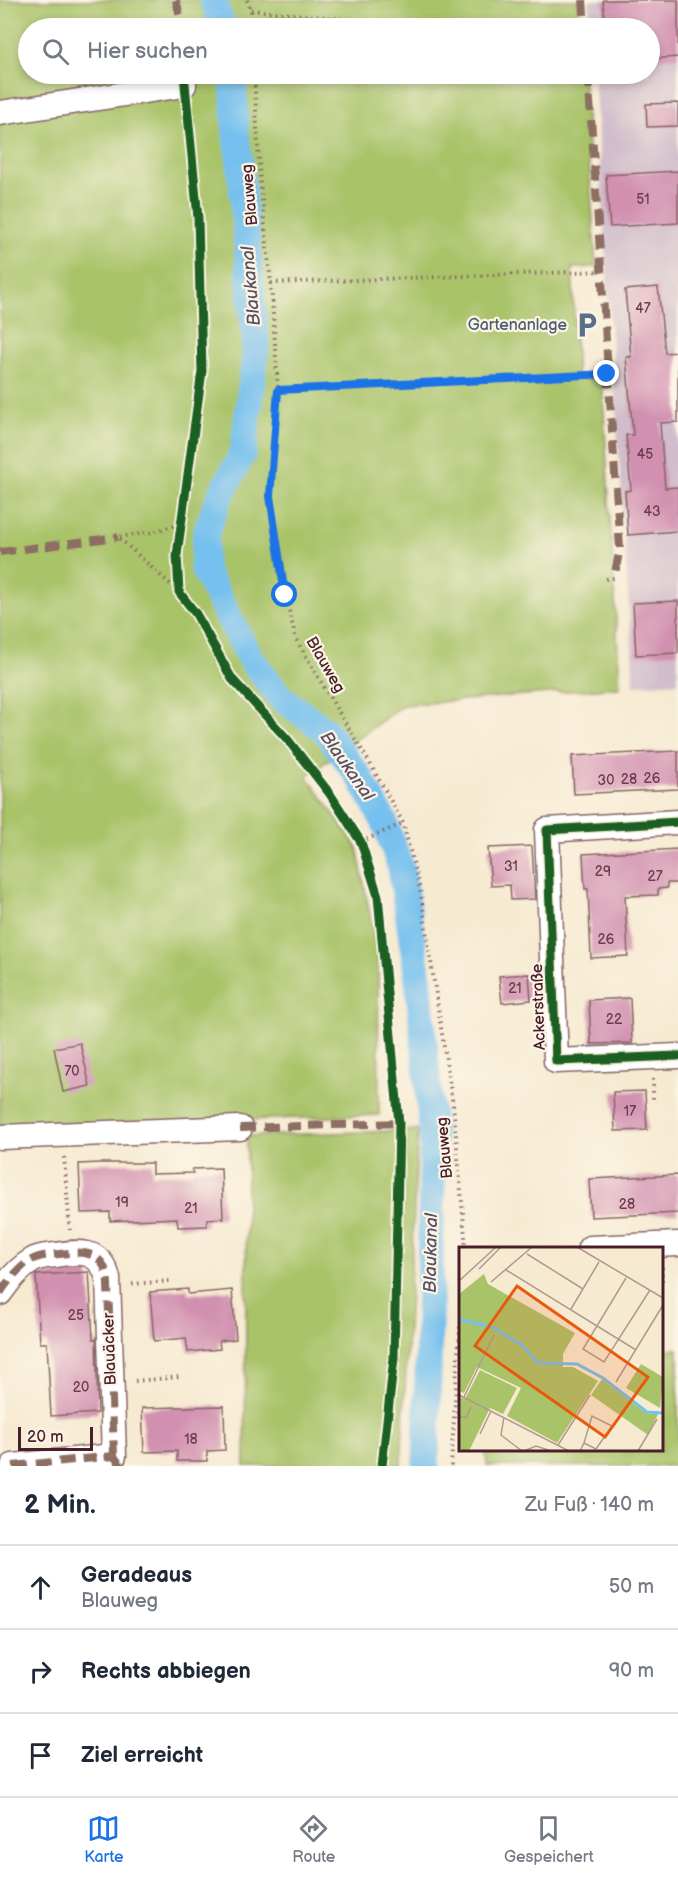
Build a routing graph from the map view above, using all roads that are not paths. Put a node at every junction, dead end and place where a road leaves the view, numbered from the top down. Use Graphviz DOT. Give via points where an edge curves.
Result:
graph roads {
  1 [pos="184,85"];
  2 [pos="0,113"];
  3 [pos="678,822"];
  4 [pos="678,1056"];
  5 [pos="240,1128"];
  6 [pos="0,1137"];
  7 [pos="678,1244"];
  8 [pos="612,1247"];
  9 [pos="0,1293"];
  10 [pos="13,1466"];
  1 -- 2 [label="street"];
  3 -- 4 [label="street, Ackerstraße" via="547,830 556,1061"];
  5 -- 6 [label="street"];
  7 -- 8 [label="street"];
  9 -- 10 [label="street, Blauäcker" via="9,1279 35,1258 87,1252 106,1269 114,1456"];
}
